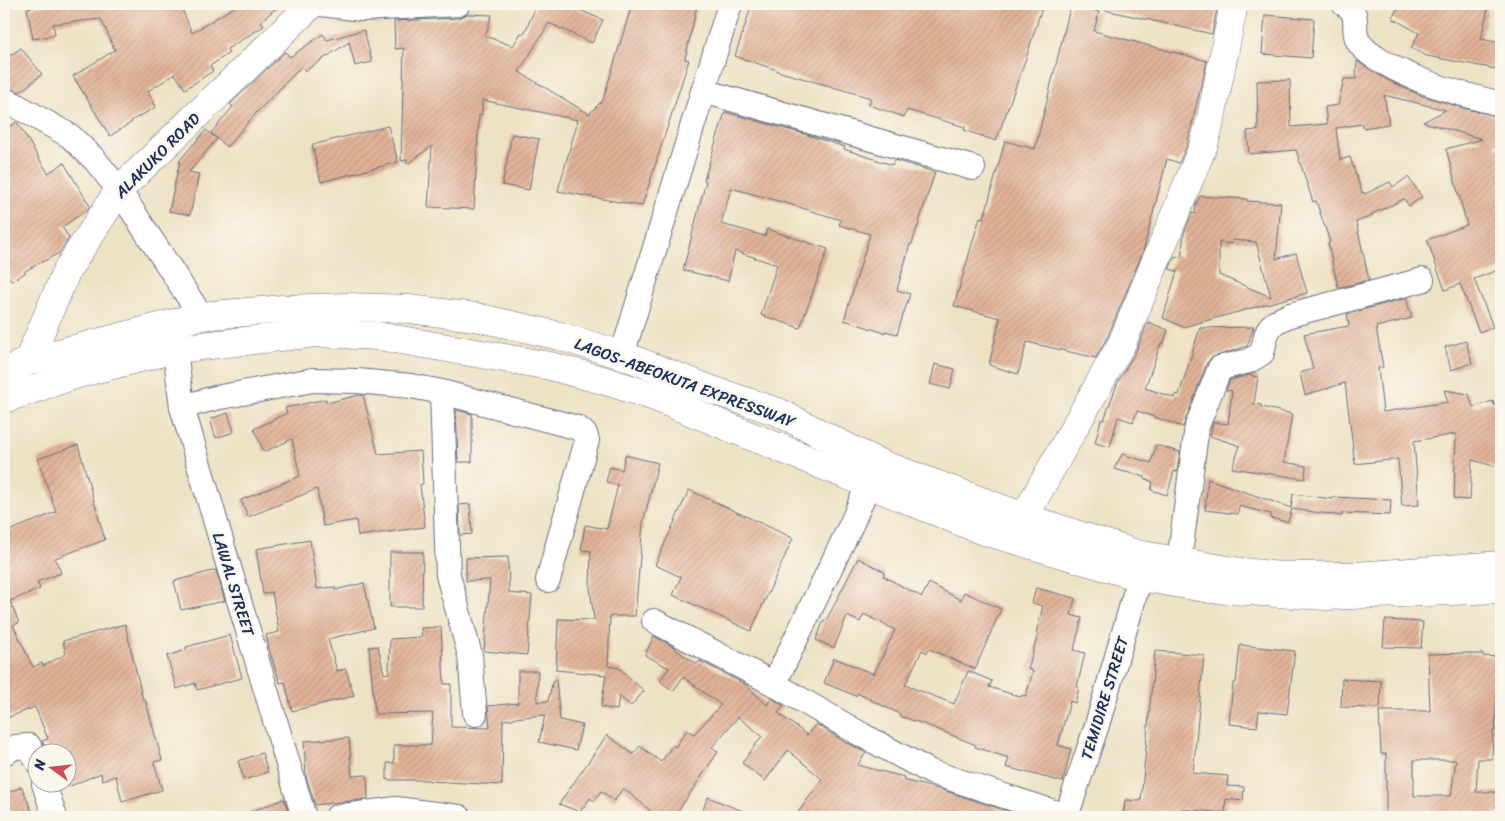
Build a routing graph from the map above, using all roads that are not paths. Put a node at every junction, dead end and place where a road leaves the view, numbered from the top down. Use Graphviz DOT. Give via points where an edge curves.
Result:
graph roads {
  1 [pos="312,4"];
  2 [pos="321,4"];
  3 [pos="458,4"];
  4 [pos="730,4"];
  5 [pos="1234,4"];
  6 [pos="1344,4"];
  7 [pos="364,7"];
  8 [pos="703,91"];
  9 [pos="4,103"];
  10 [pos="1501,104"];
  11 [pos="974,168"];
  12 [pos="119,190"];
  13 [pos="1422,280"];
  14 [pos="201,316"];
  15 [pos="175,349"];
  16 [pos="622,355"];
  17 [pos="16,366"];
  18 [pos="442,392"];
  19 [pos="4,399"];
  20 [pos="182,407"];
  21 [pos="868,485"];
  22 [pos="1024,517"];
  23 [pos="1179,562"];
  24 [pos="1501,565"];
  25 [pos="1140,577"];
  26 [pos="548,580"];
  27 [pos="1501,589"];
  28 [pos="654,621"];
  29 [pos="774,684"];
  30 [pos="475,714"];
  31 [pos="28,746"];
  32 [pos="4,753"];
  33 [pos="47,794"];
  34 [pos="54,817"];
  35 [pos="304,817"];
  36 [pos="337,817"];
  37 [pos="459,817"];
  38 [pos="1066,817"];
  1 -- 12 [label="main road, ALAKUKO ROAD"];
  2 -- 7 [label="street"];
  3 -- 7 [label="street"];
  4 -- 8 [label="street"];
  5 -- 22 [label="main road" via="1200,153 1122,343"];
  6 -- 10 [label="street" via="1350,7 1355,17 1357,41 1370,54 1403,74 1436,87"];
  8 -- 11 [label="street"];
  8 -- 16 [label="street"];
  9 -- 12 [label="street" via="10,102 70,136"];
  12 -- 14 [label="street"];
  12 -- 17 [label="main road, ALAKUKO ROAD" via="66,270"];
  13 -- 23 [label="street" via="1273,322 1266,334 1262,353 1249,362 1220,368 1197,426"];
  14 -- 16 [label="main road, LAGOS-ABEOKUTA EXPRESSWAY" via="283,309 409,308 508,324"];
  14 -- 17 [label="main road, LAGOS-ABEOKUTA EXPRESSWAY"];
  15 -- 19 [label="main road, LAGOS-ABEOKUTA EXPRESSWAY" via="78,374"];
  15 -- 20 [label="street, LAWAL STREET"];
  15 -- 21 [label="main road, LAGOS-ABEOKUTA EXPRESSWAY" via="316,333 378,336 550,366 655,397"];
  16 -- 22 [label="main road, LAGOS-ABEOKUTA EXPRESSWAY" via="778,412 874,461"];
  18 -- 20 [label="street" via="402,385 312,380"];
  18 -- 26 [label="street" via="578,428 585,434 587,440"];
  18 -- 30 [label="street" via="448,575 470,655"];
  20 -- 35 [label="street, LAWAL STREET"];
  21 -- 25 [label="main road, LAGOS-ABEOKUTA EXPRESSWAY" via="982,530"];
  21 -- 29 [label="street"];
  22 -- 23 [label="main road, LAGOS-ABEOKUTA EXPRESSWAY" via="1137,554"];
  23 -- 24 [label="main road, LAGOS-ABEOKUTA EXPRESSWAY" via="1242,572 1322,577"];
  25 -- 27 [label="main road, LAGOS-ABEOKUTA EXPRESSWAY" via="1211,589 1326,596"];
  25 -- 38 [label="street, TEMIDIRE STREET" via="1097,725"];
  28 -- 29 [label="street"];
  29 -- 38 [label="street" via="931,772"];
  31 -- 32 [label="street"];
  33 -- 34 [label="street"];
  36 -- 37 [label="street" via="396,809"];
}
